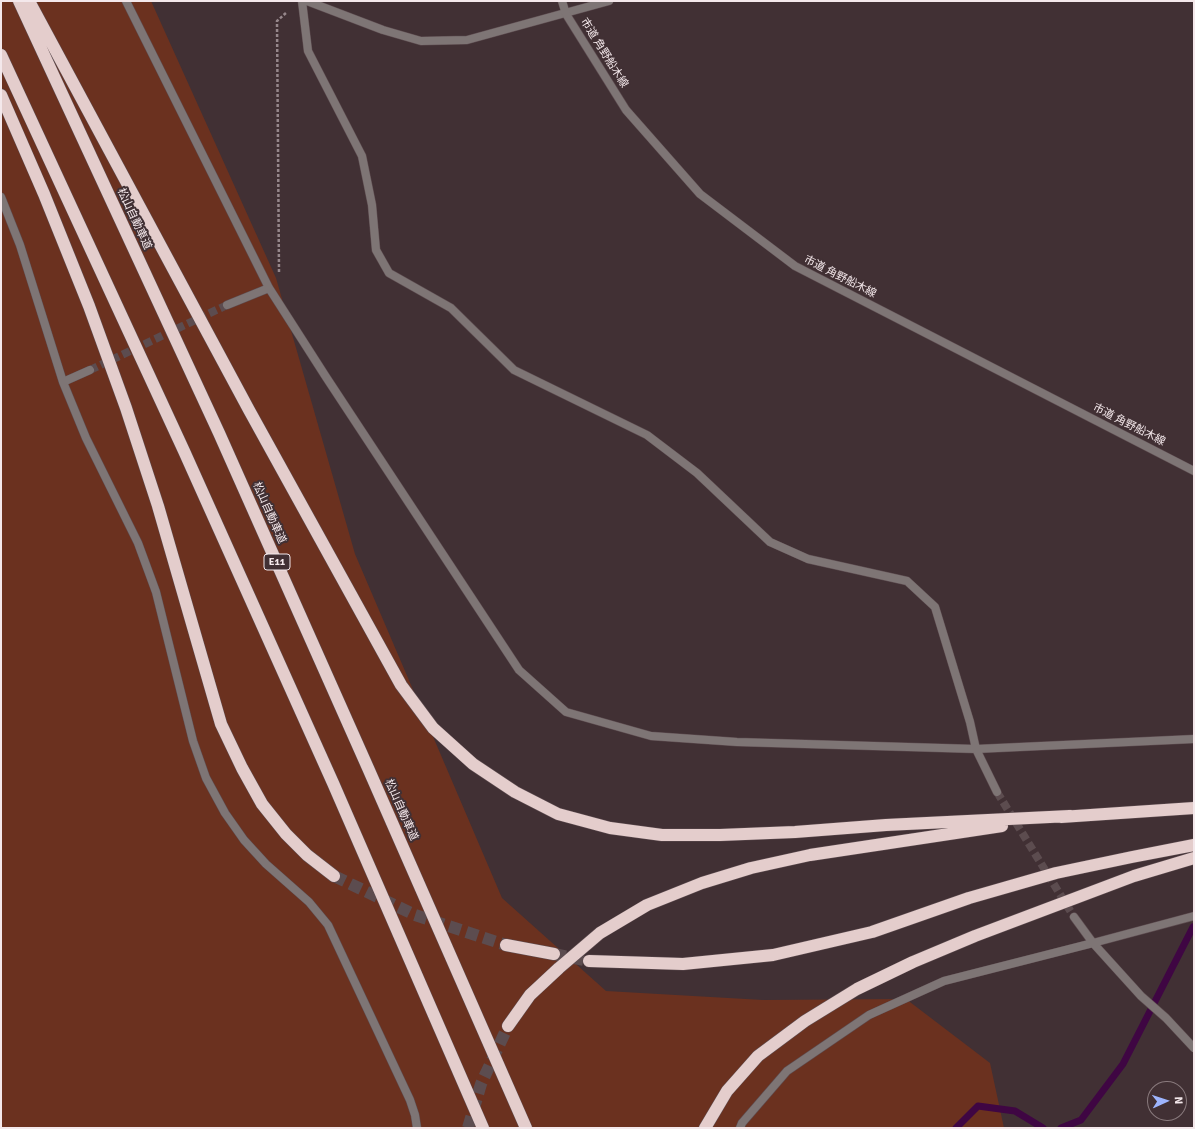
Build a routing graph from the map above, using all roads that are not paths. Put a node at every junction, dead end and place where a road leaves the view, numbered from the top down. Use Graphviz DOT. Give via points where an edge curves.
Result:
graph roads {
  1 [pos="19,1"];
  2 [pos="29,1"];
  3 [pos="126,1"];
  4 [pos="302,1"];
  5 [pos="307,1"];
  6 [pos="562,1"];
  7 [pos="609,1"];
  8 [pos="566,14"];
  9 [pos="1,55"];
  10 [pos="1,95"];
  11 [pos="1,197"];
  12 [pos="270,288"];
  13 [pos="227,305"];
  14 [pos="90,370"];
  15 [pos="63,382"];
  16 [pos="1194,471"];
  17 [pos="1194,739"];
  18 [pos="976,749"];
  19 [pos="997,792"];
  20 [pos="1194,808"];
  21 [pos="1070,816"];
  22 [pos="1194,845"];
  23 [pos="1194,858"];
  24 [pos="334,876"];
  25 [pos="1194,916"];
  26 [pos="1074,917"];
  27 [pos="1093,943"];
  28 [pos="506,945"];
  29 [pos="554,954"];
  30 [pos="589,961"];
  31 [pos="508,1026"];
  32 [pos="1194,1048"];
  33 [pos="417,1128"];
  34 [pos="483,1128"];
  35 [pos="526,1128"];
  36 [pos="705,1128"];
  37 [pos="740,1128"];
  1 -- 35 [label="highway, 松山自動車道 / E11" via="223,440"];
  2 -- 21 [label="highway" via="249,410 401,685 433,728 473,764 515,792 558,814 610,828 662,835 795,832"];
  3 -- 12 [label="street"];
  4 -- 18 [label="street" via="308,51 362,156 372,205 376,250 390,273 451,308 514,370 647,435 697,473 770,542 808,559 907,581 935,607"];
  5 -- 8 [label="street" via="383,30 421,41 467,40"];
  6 -- 8 [label="street, 市道 角野船木線"];
  7 -- 8 [label="street"];
  8 -- 16 [label="street, 市道 角野船木線" via="626,110 700,194 795,266"];
  9 -- 34 [label="highway" via="184,450"];
  10 -- 24 [label="highway" via="47,200 126,408 158,506 221,724 262,804 307,855"];
  11 -- 15 [label="street" via="20,245"];
  12 -- 13 [label="street"];
  12 -- 18 [label="street" via="330,384 519,670 566,712 651,736 737,742"];
  14 -- 15 [label="street"];
  15 -- 33 [label="street" via="86,438 138,543 156,592 193,741 206,778 225,813 244,840 266,864 310,902 328,925 410,1100"];
  17 -- 18 [label="street"];
  18 -- 19 [label="street"];
  20 -- 21 [label="highway"];
  21 -- 31 [label="highway" via="810,855 751,868 702,883 647,905 600,933 530,995"];
  22 -- 30 [label="highway" via="1056,873 969,898 872,932 772,955 683,964"];
  23 -- 36 [label="highway" via="1134,876 975,936 857,989 805,1021 758,1056 727,1091"];
  25 -- 27 [label="street"];
  26 -- 27 [label="street"];
  27 -- 32 [label="street"];
  27 -- 37 [label="street" via="944,981 869,1015 787,1071"];
  28 -- 29 [label="highway"];
}
